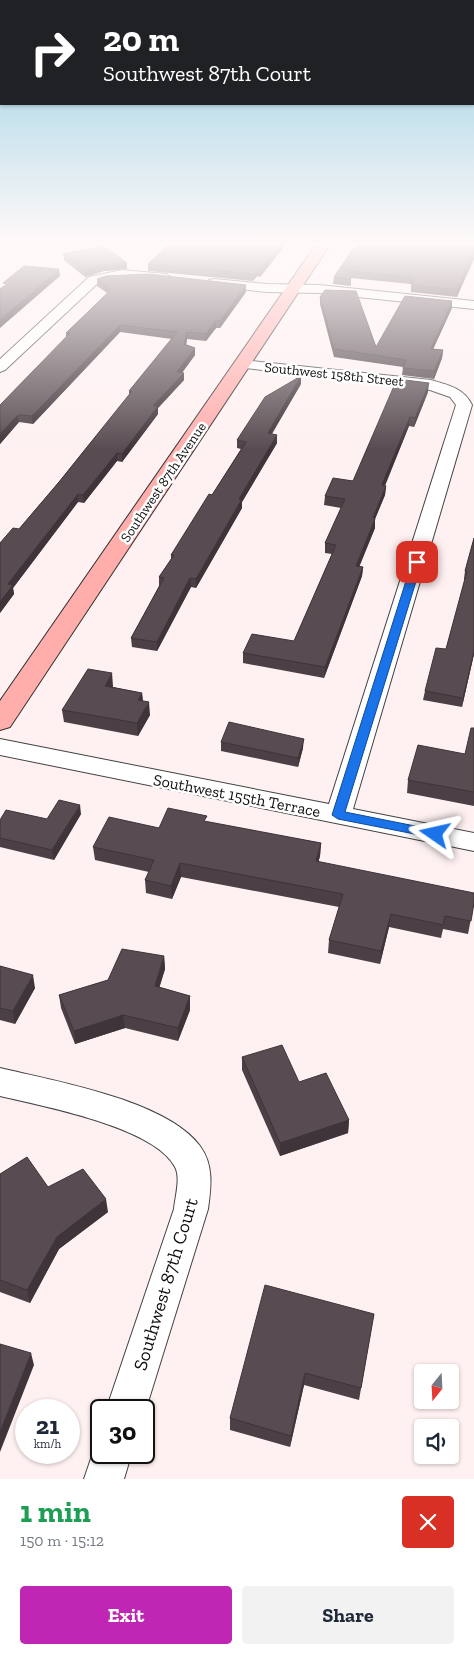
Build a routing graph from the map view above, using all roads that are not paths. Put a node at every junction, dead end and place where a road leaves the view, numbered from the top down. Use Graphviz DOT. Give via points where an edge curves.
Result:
graph roads {
  1 [pos="58,312"];
  2 [pos="278,312"];
  3 [pos="242,364"];
  4 [pos="0,367"];
  5 [pos="0,721"];
  6 [pos="0,747"];
  7 [pos="338,815"];
  8 [pos="474,842"];
  9 [pos="0,1082"];
  10 [pos="130,1399"];
  11 [pos="108,1464"];
  12 [pos="104,1479"];
  1 -- 4 [label="street"];
  2 -- 3 [label="street, Southwest 87th Avenue"];
  3 -- 5 [label="street, Southwest 87th Avenue"];
  3 -- 7 [label="street, Southwest 158th Street" via="431,386 455,393 463,400 464,411"];
  6 -- 7 [label="street, Southwest 155th Terrace"];
  7 -- 8 [label="street, Southwest 155th Terrace"];
  9 -- 10 [label="street, Southwest 87th Court" via="134,1118 176,1143 188,1158 194,1187 191,1209"];
  11 -- 12 [label="street"];
}
